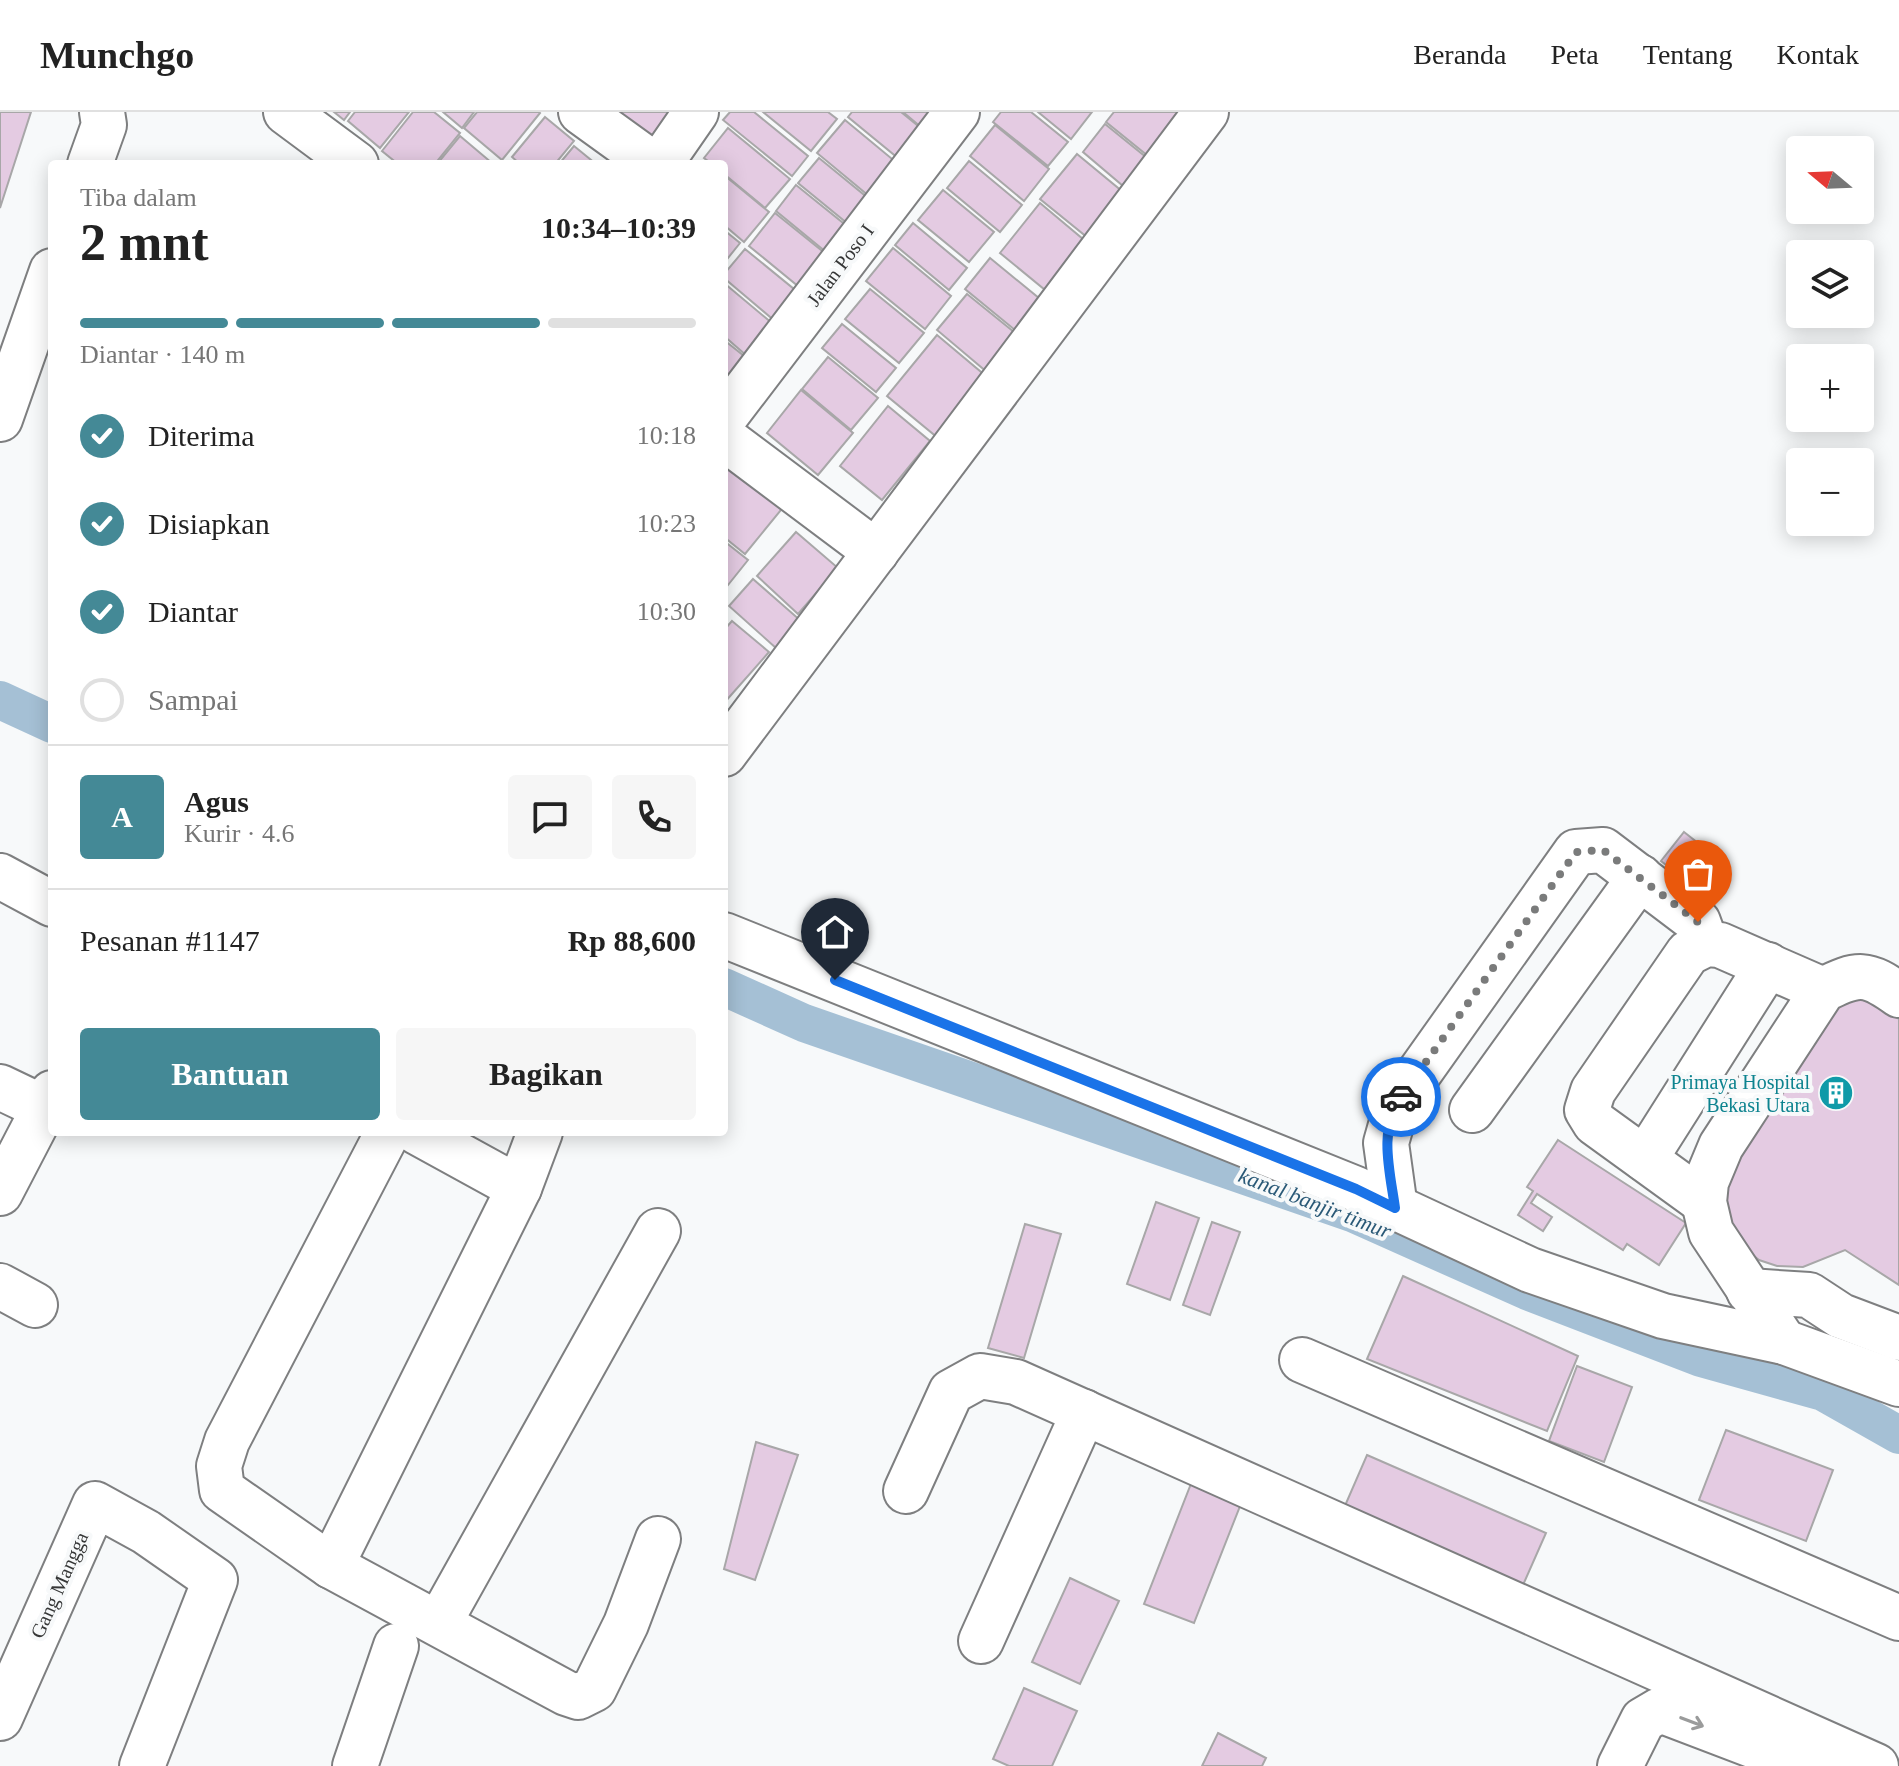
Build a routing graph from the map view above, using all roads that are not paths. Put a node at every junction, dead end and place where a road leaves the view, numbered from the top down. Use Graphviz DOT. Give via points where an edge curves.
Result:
graph roads {
  1 [pos="102,112"];
  2 [pos="286,112"];
  3 [pos="581,112"];
  4 [pos="696,112"];
  5 [pos="957,112"];
  6 [pos="1206,112"];
  7 [pos="91,160"];
  8 [pos="351,160"];
  9 [pos="647,160"];
  10 [pos="663,160"];
  11 [pos="48,282"];
  12 [pos="728,413"];
  13 [pos="0,419"];
  14 [pos="728,441"];
  15 [pos="876,552"];
  16 [pos="728,749"];
  17 [pos="0,876"];
  18 [pos="1640,877"];
  19 [pos="48,902"];
  20 [pos="728,937"];
  21 [pos="1706,944"];
  22 [pos="1768,965"];
  23 [pos="1823,990"];
  24 [pos="1899,995"];
  25 [pos="0,1087"];
  26 [pos="48,1101"];
  27 [pos="1472,1110"];
  28 [pos="386,1136"];
  29 [pos="424,1136"];
  30 [pos="538,1136"];
  31 [pos="1645,1159"];
  32 [pos="519,1188"];
  33 [pos="0,1193"];
  34 [pos="1704,1202"];
  35 [pos="1395,1208"];
  36 [pos="658,1231"];
  37 [pos="1749,1291"];
  38 [pos="1899,1338"];
  39 [pos="1784,1342"];
  40 [pos="1302,1360"];
  41 [pos="1899,1384"];
  42 [pos="1084,1412"];
  43 [pos="906,1491"];
  44 [pos="658,1539"];
  45 [pos="331,1566"];
  46 [pos="1899,1618"];
  47 [pos="439,1623"];
  48 [pos="981,1641"];
  49 [pos="396,1646"];
  50 [pos="0,1718"];
  51 [pos="142,1766"];
  52 [pos="355,1766"];
  53 [pos="1620,1766"];
  54 [pos="1807,1766"];
  55 [pos="1876,1766"];
  1 -- 7 [label="street" via="104,125"];
  2 -- 8 [label="street"];
  3 -- 9 [label="street"];
  4 -- 10 [label="street"];
  5 -- 12 [label="street, Jalan Poso I"];
  6 -- 15 [label="street"];
  11 -- 13 [label="street"];
  14 -- 15 [label="street"];
  15 -- 16 [label="street"];
  17 -- 19 [label="street"];
  18 -- 21 [label="street" via="1698,922"];
  18 -- 27 [label="street"];
  18 -- 35 [label="street" via="1603,850 1576,852 1397,1104 1386,1143"];
  20 -- 35 [label="street"];
  21 -- 22 [label="street"];
  21 -- 31 [label="street" via="1688,953 1593,1091 1587,1110 1595,1123"];
  22 -- 23 [label="street"];
  22 -- 31 [label="street"];
  23 -- 24 [label="street" via="1859,975 1879,980"];
  23 -- 34 [label="street" via="1721,1146"];
  25 -- 26 [label="street"];
  26 -- 33 [label="street"];
  28 -- 45 [label="street" via="227,1441 219,1466 222,1490"];
  29 -- 32 [label="street"];
  30 -- 32 [label="street"];
  31 -- 34 [label="street"];
  32 -- 45 [label="street"];
  34 -- 37 [label="street" via="1711,1232"];
  35 -- 39 [label="street" via="1530,1270 1663,1316"];
  36 -- 47 [label="street"];
  37 -- 38 [label="street" via="1809,1295 1841,1316"];
  37 -- 39 [label="street"];
  39 -- 41 [label="street"];
  40 -- 46 [label="street"];
  42 -- 43 [label="street" via="1016,1382 980,1376 951,1392"];
  42 -- 48 [label="street"];
  42 -- 55 [label="street"];
  44 -- 47 [label="street" via="594,1689 578,1697"];
  45 -- 47 [label="street"];
  49 -- 52 [label="street"];
  50 -- 51 [label="street, Gang Mangga" via="95,1504 215,1580"];
  53 -- 54 [label="street, one-way" via="1643,1720 1660,1710"];
}
